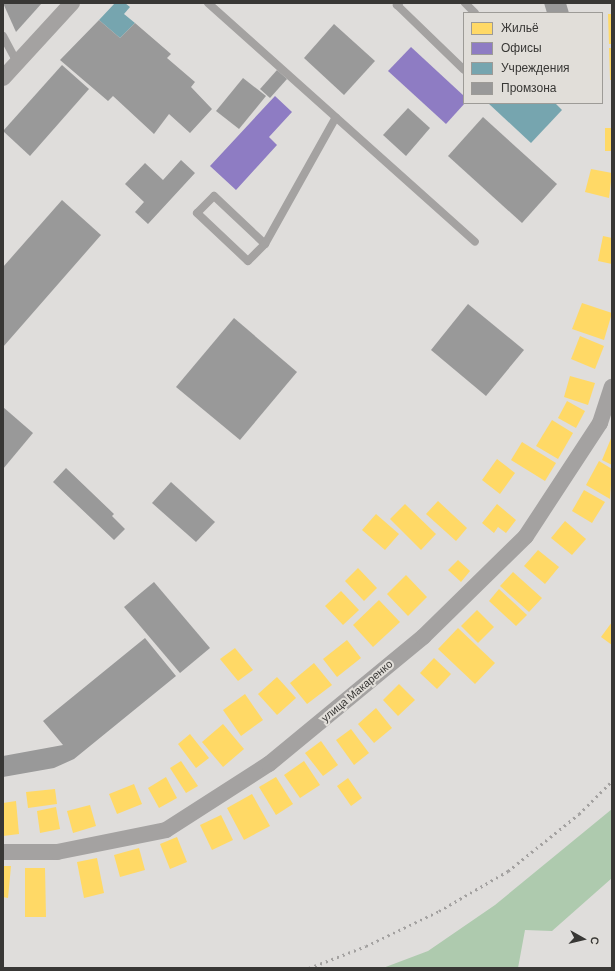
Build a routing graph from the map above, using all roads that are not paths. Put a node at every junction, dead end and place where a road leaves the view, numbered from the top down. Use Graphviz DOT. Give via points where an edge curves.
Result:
graph roads {
  1 [pos="72,3"];
  2 [pos="208,3"];
  3 [pos="399,3"];
  4 [pos="465,3"];
  5 [pos="474,12"];
  6 [pos="3,36"];
  7 [pos="18,62"];
  8 [pos="463,69"];
  9 [pos="3,78"];
  10 [pos="336,117"];
  11 [pos="475,242"];
  12 [pos="264,244"];
  13 [pos="612,387"];
  14 [pos="3,852"];
  1 -- 7 [label="street"];
  2 -- 10 [label="lane"];
  3 -- 8 [label="lane" via="397,5"];
  4 -- 5 [label="lane"];
  6 -- 7 [label="lane"];
  7 -- 9 [label="street"];
  10 -- 11 [label="lane"];
  10 -- 12 [label="lane"];
  12 -- 12 [label="lane" via="214,196 198,213 248,261"];
  13 -- 14 [label="street, улица Макаренко" via="600,422 526,536 423,637 269,764 166,830 57,852"];
}
